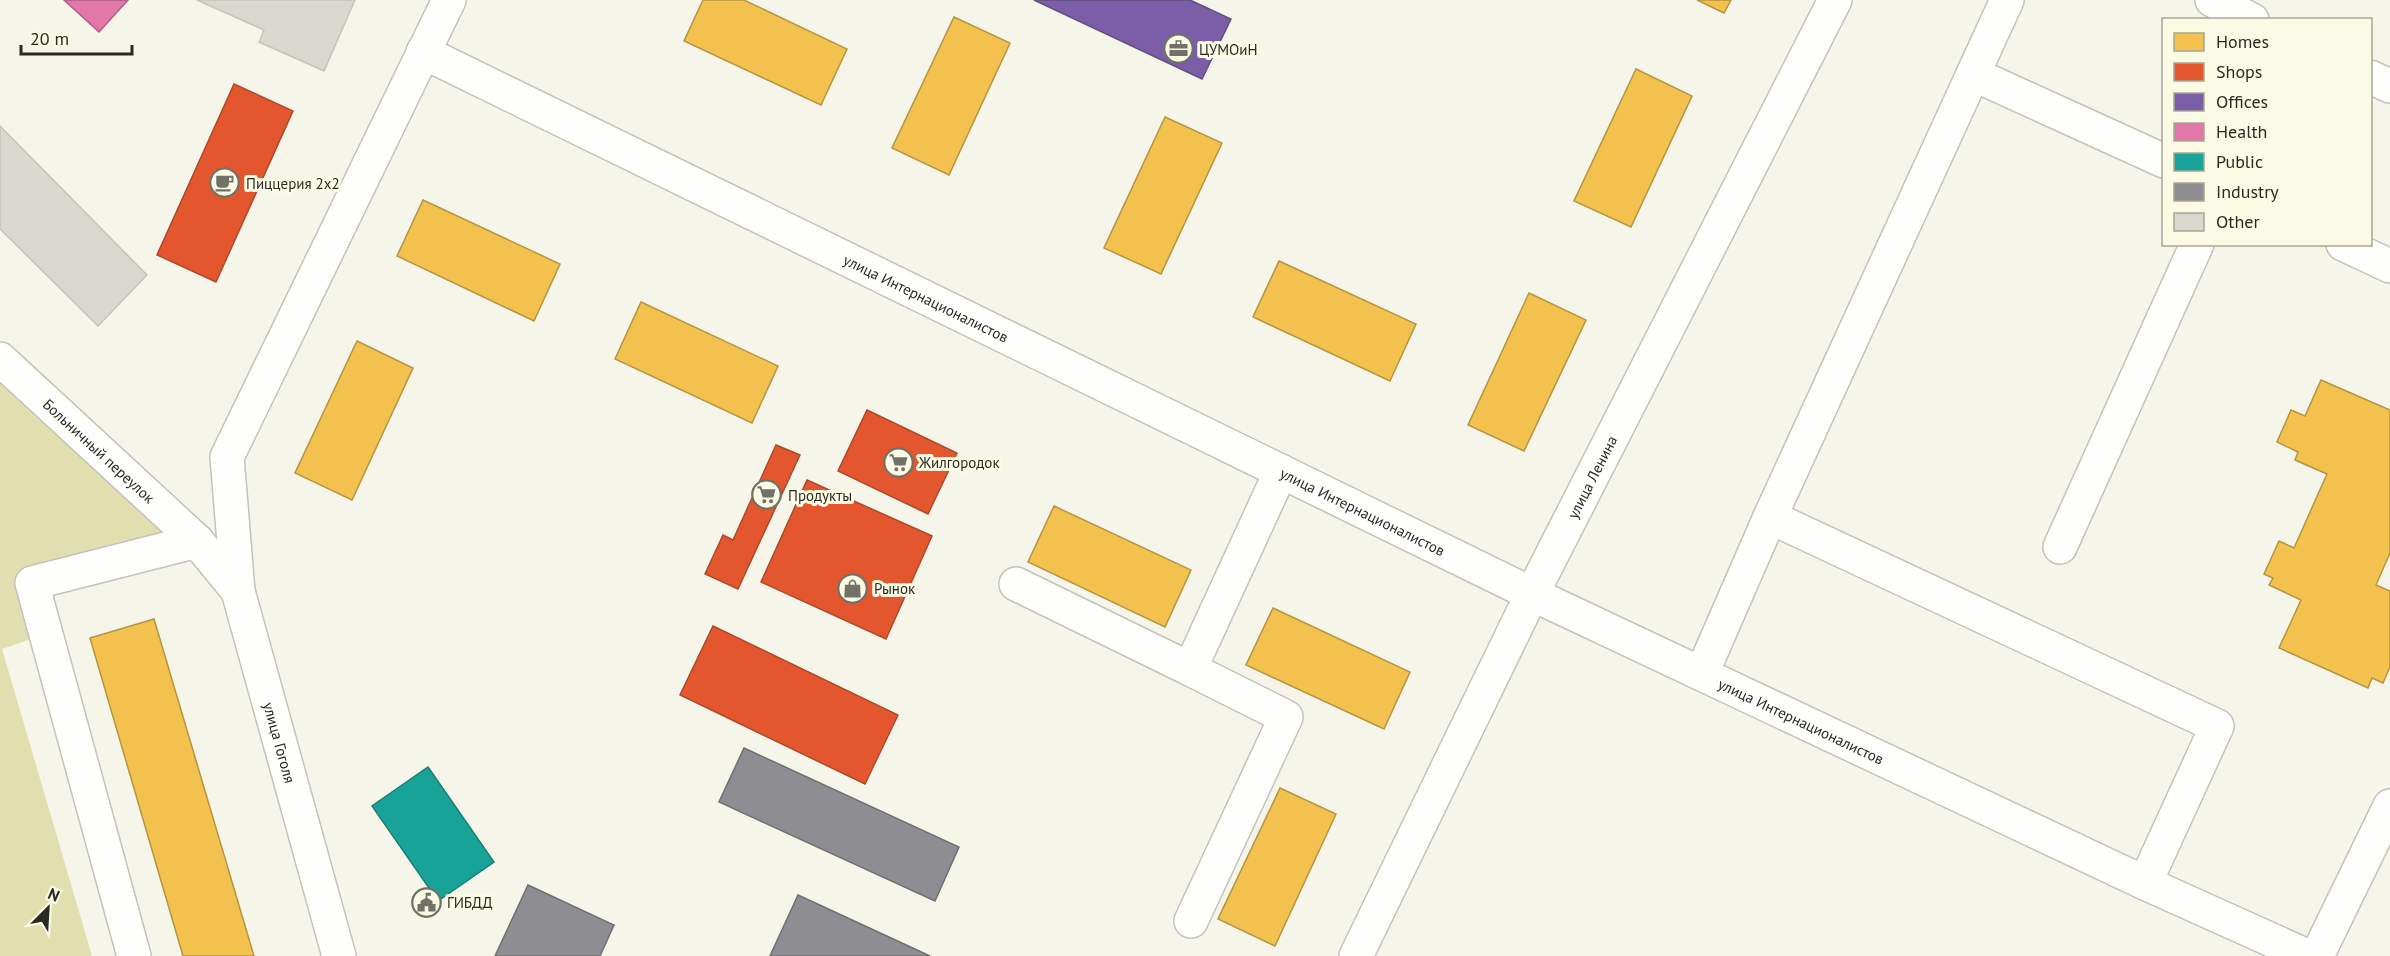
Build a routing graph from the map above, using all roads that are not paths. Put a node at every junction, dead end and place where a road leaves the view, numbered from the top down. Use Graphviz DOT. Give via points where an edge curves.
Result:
graph roads {
  1 [pos="449,0"];
  2 [pos="1835,0"];
  3 [pos="2007,0"];
  4 [pos="2212,0"];
  5 [pos="2248,18"];
  6 [pos="423,52"];
  7 [pos="1973,74"];
  8 [pos="2372,78"];
  9 [pos="2390,86"];
  10 [pos="2162,161"];
  11 [pos="2196,246"];
  12 [pos="2347,246"];
  13 [pos="2390,266"];
  14 [pos="0,359"];
  15 [pos="1281,471"];
  16 [pos="1770,517"];
  17 [pos="197,541"];
  18 [pos="2060,547"];
  19 [pos="1016,584"];
  20 [pos="238,591"];
  21 [pos="1532,594"];
  22 [pos="1190,669"];
  23 [pos="1702,673"];
  24 [pos="2390,806"];
  25 [pos="2145,883"];
  26 [pos="1191,921"];
  27 [pos="134,956"];
  28 [pos="339,956"];
  29 [pos="1356,956"];
  30 [pos="2307,956"];
  31 [pos="2317,956"];
  1 -- 6 [label="street"];
  2 -- 21 [label="street, улица Ленина"];
  3 -- 7 [label="street"];
  4 -- 5 [label="street"];
  6 -- 15 [label="street, улица Интернационалистов"];
  6 -- 20 [label="street" via="227,457"];
  7 -- 10 [label="street"];
  7 -- 16 [label="street"];
  8 -- 9 [label="street"];
  11 -- 18 [label="street"];
  12 -- 13 [label="street"];
  14 -- 17 [label="street, Больничный переулок"];
  15 -- 21 [label="street, улица Интернационалистов"];
  15 -- 22 [label="street"];
  16 -- 23 [label="street"];
  16 -- 25 [label="street" via="2217,726"];
  17 -- 20 [label="street, улица Гоголя"];
  17 -- 27 [label="street" via="32,583"];
  19 -- 22 [label="street"];
  20 -- 28 [label="street, улица Гоголя"];
  21 -- 23 [label="street, улица Интернационалистов"];
  21 -- 29 [label="street, улица Ленина"];
  22 -- 26 [label="street" via="1286,717"];
  23 -- 25 [label="street, улица Интернационалистов"];
  24 -- 31 [label="street"];
  25 -- 30 [label="street, улица Интернационалистов"];
}
